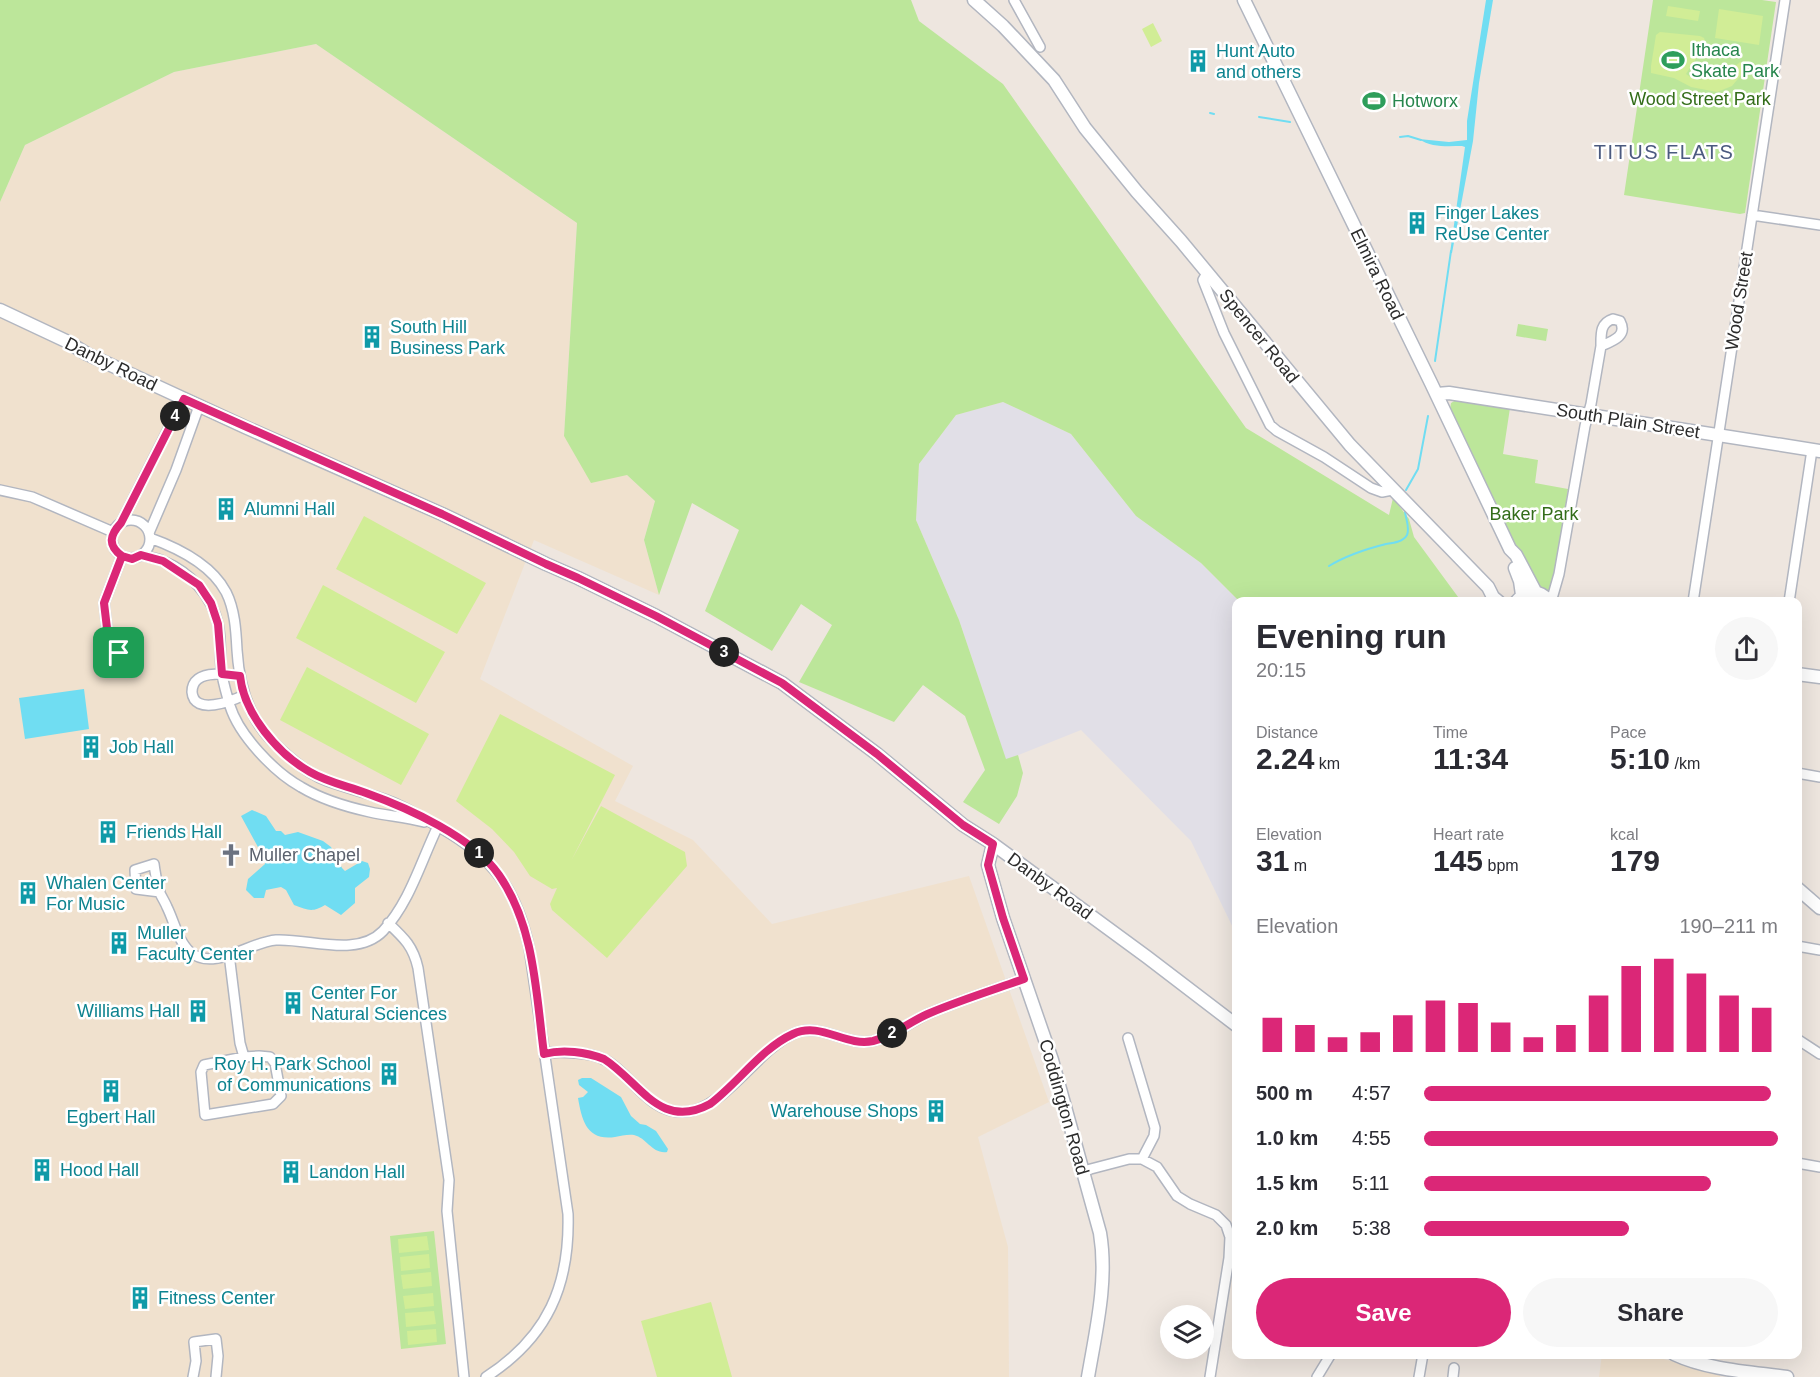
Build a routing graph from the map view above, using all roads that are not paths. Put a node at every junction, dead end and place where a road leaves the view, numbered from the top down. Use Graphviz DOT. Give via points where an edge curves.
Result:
graph roads {
  1 [pos="974,0"];
  2 [pos="1014,0"];
  3 [pos="1244,0"];
  4 [pos="1785,0"];
  5 [pos="1040,48"];
  6 [pos="1752,215"];
  7 [pos="1820,225"];
  8 [pos="1207,273"];
  9 [pos="0,310"];
  10 [pos="1601,346"];
  11 [pos="1437,394"];
  12 [pos="184,399"];
  13 [pos="199,406"];
  14 [pos="1588,414"];
  15 [pos="1718,435"];
  16 [pos="1816,450"];
  17 [pos="0,490"];
  18 [pos="1392,490"];
  19 [pos="121,523"];
  20 [pos="113,532"];
  21 [pos="149,536"];
  22 [pos="1510,549"];
  23 [pos="141,555"];
  24 [pos="122,556"];
  25 [pos="1488,587"];
  26 [pos="1535,591"];
  27 [pos="1493,597"];
  28 [pos="1513,597"];
  29 [pos="1518,597"];
  30 [pos="1522,597"];
  31 [pos="1546,597"];
  32 [pos="1552,597"];
  33 [pos="1694,597"];
  34 [pos="1790,597"];
  35 [pos="109,645"];
  36 [pos="222,674"];
  37 [pos="1802,675"];
  38 [pos="240,676"];
  39 [pos="1820,677"];
  40 [pos="244,695"];
  41 [pos="229,703"];
  42 [pos="1802,774"];
  43 [pos="1820,777"];
  44 [pos="438,826"];
  45 [pos="993,844"];
  46 [pos="160,892"];
  47 [pos="1802,892"];
  48 [pos="1820,908"];
  49 [pos="388,924"];
  50 [pos="1802,947"];
  51 [pos="1820,950"];
  52 [pos="230,954"];
  53 [pos="1024,979"];
  54 [pos="1232,1022"];
  55 [pos="1128,1038"];
  56 [pos="1802,1042"];
  57 [pos="544,1054"];
  58 [pos="1820,1054"];
  59 [pos="244,1057"];
  60 [pos="1142,1159"];
  61 [pos="1802,1164"];
  62 [pos="1820,1167"];
  63 [pos="1083,1171"];
  64 [pos="1328,1359"];
  65 [pos="1422,1359"];
  66 [pos="1686,1359"];
  67 [pos="194,1377"];
  68 [pos="216,1377"];
  69 [pos="464,1377"];
  70 [pos="486,1377"];
  71 [pos="1088,1377"];
  72 [pos="1210,1377"];
  73 [pos="1317,1377"];
  74 [pos="1419,1377"];
  75 [pos="1787,1377"];
  1 -- 8 [label="street, Spencer Road" via="1046,71 1085,128"];
  2 -- 5 [label="street"];
  3 -- 11 [label="street, Elmira Road"];
  4 -- 6 [label="street, Wood Street"];
  6 -- 7 [label="street"];
  6 -- 15 [label="street, Wood Street"];
  8 -- 18 [label="street, Spencer Road"];
  8 -- 18 [label="street" via="1203,280 1206,291 1270,425 1371,488"];
  9 -- 12 [label="street, Danby Road"];
  10 -- 14 [label="street"];
  11 -- 14 [label="street, South Plain Street"];
  11 -- 22 [label="street, Elmira Road"];
  12 -- 13 [label="street, Danby Road"];
  12 -- 19 [label="street"];
  13 -- 21 [label="street"];
  13 -- 45 [label="street, Danby Road" via="578,578 782,683 963,825"];
  14 -- 15 [label="street, South Plain Street"];
  14 -- 32 [label="street"];
  15 -- 16 [label="street, South Plain Street"];
  15 -- 33 [label="street, Wood Street"];
  16 -- 34 [label="street"];
  17 -- 20 [label="street" via="32,497"];
  18 -- 25 [label="street, Spencer Road"];
  19 -- 20 [label="street"];
  19 -- 21 [label="street" via="137,521"];
  20 -- 24 [label="street" via="112,544"];
  21 -- 23 [label="street" via="147,549"];
  21 -- 38 [label="street" via="197,561 226,591 236,630"];
  22 -- 26 [label="street, Elmira Road"];
  22 -- 29 [label="street, Elmira Road" via="1520,581"];
  23 -- 24 [label="street" via="132,559"];
  23 -- 36 [label="street" via="163,561 199,585 218,624"];
  24 -- 35 [label="street" via="104,603"];
  25 -- 27 [label="street, Spencer Road"];
  25 -- 28 [label="street, Spencer Road"];
  26 -- 30 [label="street"];
  26 -- 31 [label="street"];
  36 -- 38 [label="street"];
  36 -- 41 [label="street"];
  36 -- 41 [label="street" via="198,679 192,687 193,696 206,705"];
  37 -- 39 [label="street"];
  38 -- 40 [label="street"];
  40 -- 41 [label="street"];
  40 -- 44 [label="street" via="271,740 309,772 394,803"];
  41 -- 44 [label="street" via="253,746 300,787 370,812"];
  42 -- 43 [label="street"];
  44 -- 49 [label="street" via="404,901"];
  44 -- 57 [label="street" via="464,841 488,862 512,896 529,947"];
  45 -- 53 [label="street, Coddington Road" via="988,865"];
  45 -- 54 [label="street, Danby Road"];
  46 -- 52 [label="street" via="181,940 190,951 204,960"];
  47 -- 48 [label="street"];
  49 -- 52 [label="street" via="382,932 356,944 335,946 275,940"];
  49 -- 69 [label="street" via="411,946 418,968 449,1180 447,1211"];
  50 -- 51 [label="street"];
  52 -- 59 [label="street"];
  53 -- 57 [label="street" via="928,1014 870,1042 816,1030 798,1032 776,1044 714,1101 688,1112 655,1104 599,1057 566,1052"];
  53 -- 63 [label="street, Coddington Road"];
  55 -- 60 [label="street" via="1155,1128"];
  56 -- 58 [label="street"];
  57 -- 70 [label="street" via="568,1214 564,1274 552,1306 532,1336"];
  59 -- 59 [label="street" via="270,1057 275,1063 281,1096 273,1104 205,1115 201,1072 204,1065"];
  60 -- 63 [label="street"];
  60 -- 72 [label="street" via="1157,1167 1177,1196 1216,1215 1228,1229 1229,1258"];
  61 -- 62 [label="street"];
  63 -- 71 [label="street, Coddington Road" via="1103,1258"];
  64 -- 73 [label="street"];
  65 -- 74 [label="street"];
  66 -- 75 [label="street"];
  67 -- 68 [label="street" via="194,1342 216,1339"];
}
